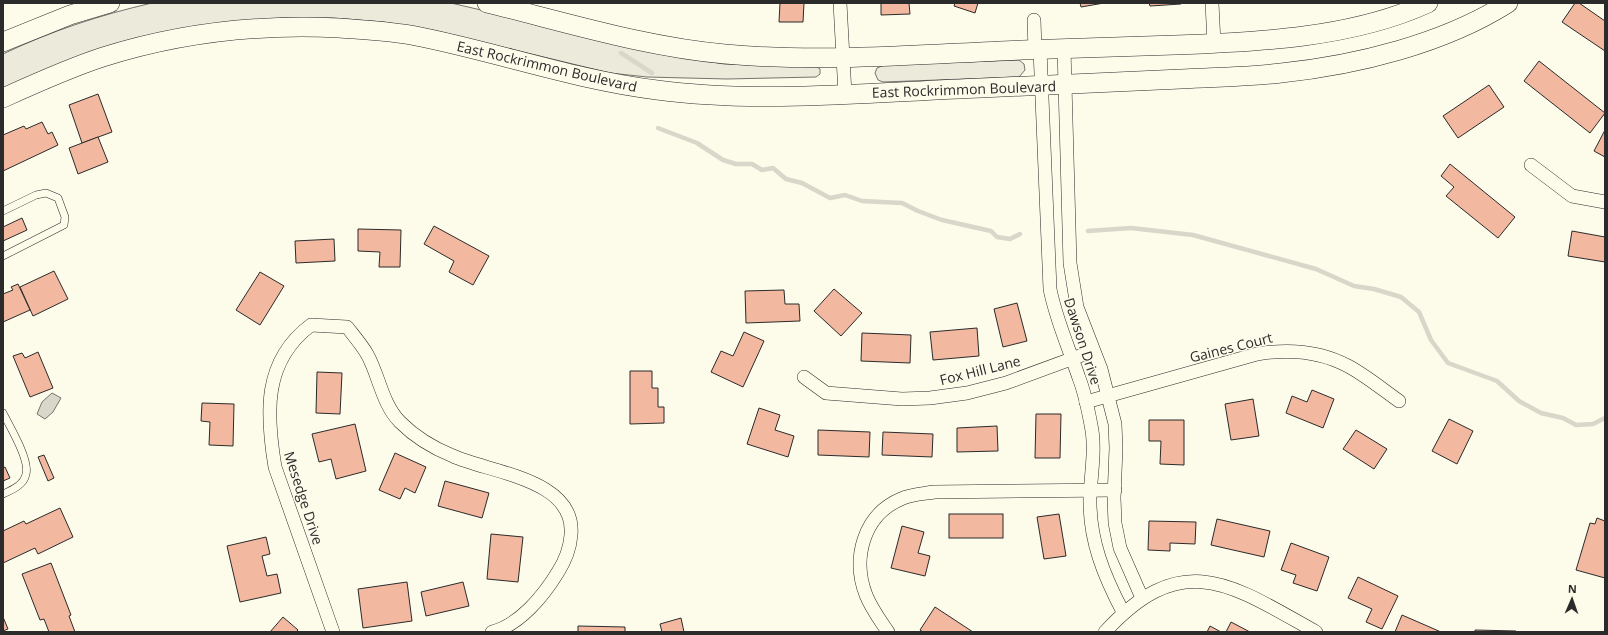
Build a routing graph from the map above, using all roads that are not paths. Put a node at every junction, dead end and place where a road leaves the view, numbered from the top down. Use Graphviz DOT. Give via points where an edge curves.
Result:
graph roads {
  1 [pos="110,3"];
  2 [pos="487,3"];
  3 [pos="840,3"];
  4 [pos="1212,3"];
  5 [pos="1508,3"];
  6 [pos="1417,6"];
  7 [pos="1034,20"];
  8 [pos="3,42"];
  9 [pos="1214,43"];
  10 [pos="1064,49"];
  11 [pos="1038,50"];
  12 [pos="843,56"];
  13 [pos="1065,84"];
  14 [pos="1042,85"];
  15 [pos="845,94"];
  16 [pos="3,98"];
  17 [pos="1531,165"];
  18 [pos="1605,202"];
  19 [pos="3,211"];
  20 [pos="3,256"];
  21 [pos="1094,351"];
  22 [pos="1072,360"];
  23 [pos="804,377"];
  24 [pos="1109,396"];
  25 [pos="1398,401"];
  26 [pos="1086,402"];
  27 [pos="3,413"];
  28 [pos="1091,489"];
  29 [pos="1115,490"];
  30 [pos="3,494"];
  31 [pos="1142,598"];
  32 [pos="1123,612"];
  33 [pos="333,632"];
  34 [pos="492,632"];
  35 [pos="888,632"];
  36 [pos="1105,632"];
  37 [pos="1316,632"];
  1 -- 8 [label="main road" via="70,15"];
  2 -- 12 [label="main road" via="639,40 717,53 781,57"];
  3 -- 12 [label="street"];
  4 -- 9 [label="street"];
  5 -- 13 [label="main road, East Rockrimmon Boulevard" via="1489,15 1426,41 1360,61 1276,74"];
  6 -- 9 [label="main road" via="1343,29 1282,38"];
  7 -- 11 [label="street, Dawson Drive"];
  9 -- 10 [label="main road"];
  10 -- 11 [label="main road"];
  10 -- 13 [label="street, Dawson Drive"];
  11 -- 12 [label="main road"];
  11 -- 14 [label="street, Dawson Drive"];
  12 -- 15 [label="street"];
  13 -- 14 [label="main road, East Rockrimmon Boulevard"];
  13 -- 21 [label="street, Dawson Drive" via="1070,263 1077,307"];
  14 -- 15 [label="main road, East Rockrimmon Boulevard"];
  14 -- 22 [label="street, Dawson Drive" via="1050,288 1055,313"];
  15 -- 16 [label="main road, East Rockrimmon Boulevard" via="754,96 658,90 581,77 413,35 309,27 232,30 187,36 104,57 59,73"];
  17 -- 18 [label="street" via="1572,196"];
  19 -- 20 [label="lane" via="36,195 46,193 58,198 65,217 64,225"];
  21 -- 22 [label="street, Fox Hill Lane"];
  21 -- 24 [label="street, Dawson Drive"];
  22 -- 23 [label="street, Fox Hill Lane" via="1006,383 967,393 930,398 902,399 826,393"];
  22 -- 26 [label="street, Dawson Drive"];
  24 -- 25 [label="street, Gaines Court" via="1279,350 1302,352 1347,365"];
  24 -- 26 [label="street, Gaines Court"];
  24 -- 29 [label="street, Dawson Drive" via="1115,424"];
  26 -- 28 [label="street, Dawson Drive" via="1092,427"];
  27 -- 30 [label="lane" via="25,461 26,475 19,486"];
  28 -- 29 [label="street"];
  28 -- 32 [label="street, Dawson Drive" via="1092,525 1097,554"];
  28 -- 35 [label="street" via="934,492 913,495 888,506 868,531 861,547 859,563 866,596"];
  29 -- 31 [label="street, Dawson Drive" via="1115,522 1120,548"];
  31 -- 32 [label="street"];
  31 -- 37 [label="street" via="1180,583 1198,581 1218,584 1247,594"];
  32 -- 36 [label="street"];
  33 -- 34 [label="street, Mesedge Drive" via="275,467 271,443 270,395 277,367 286,349 311,325 347,327 367,354 389,406 399,421 424,442 454,457 536,484 559,499 567,509 572,526 570,545 561,568 534,605 514,621"];
}
